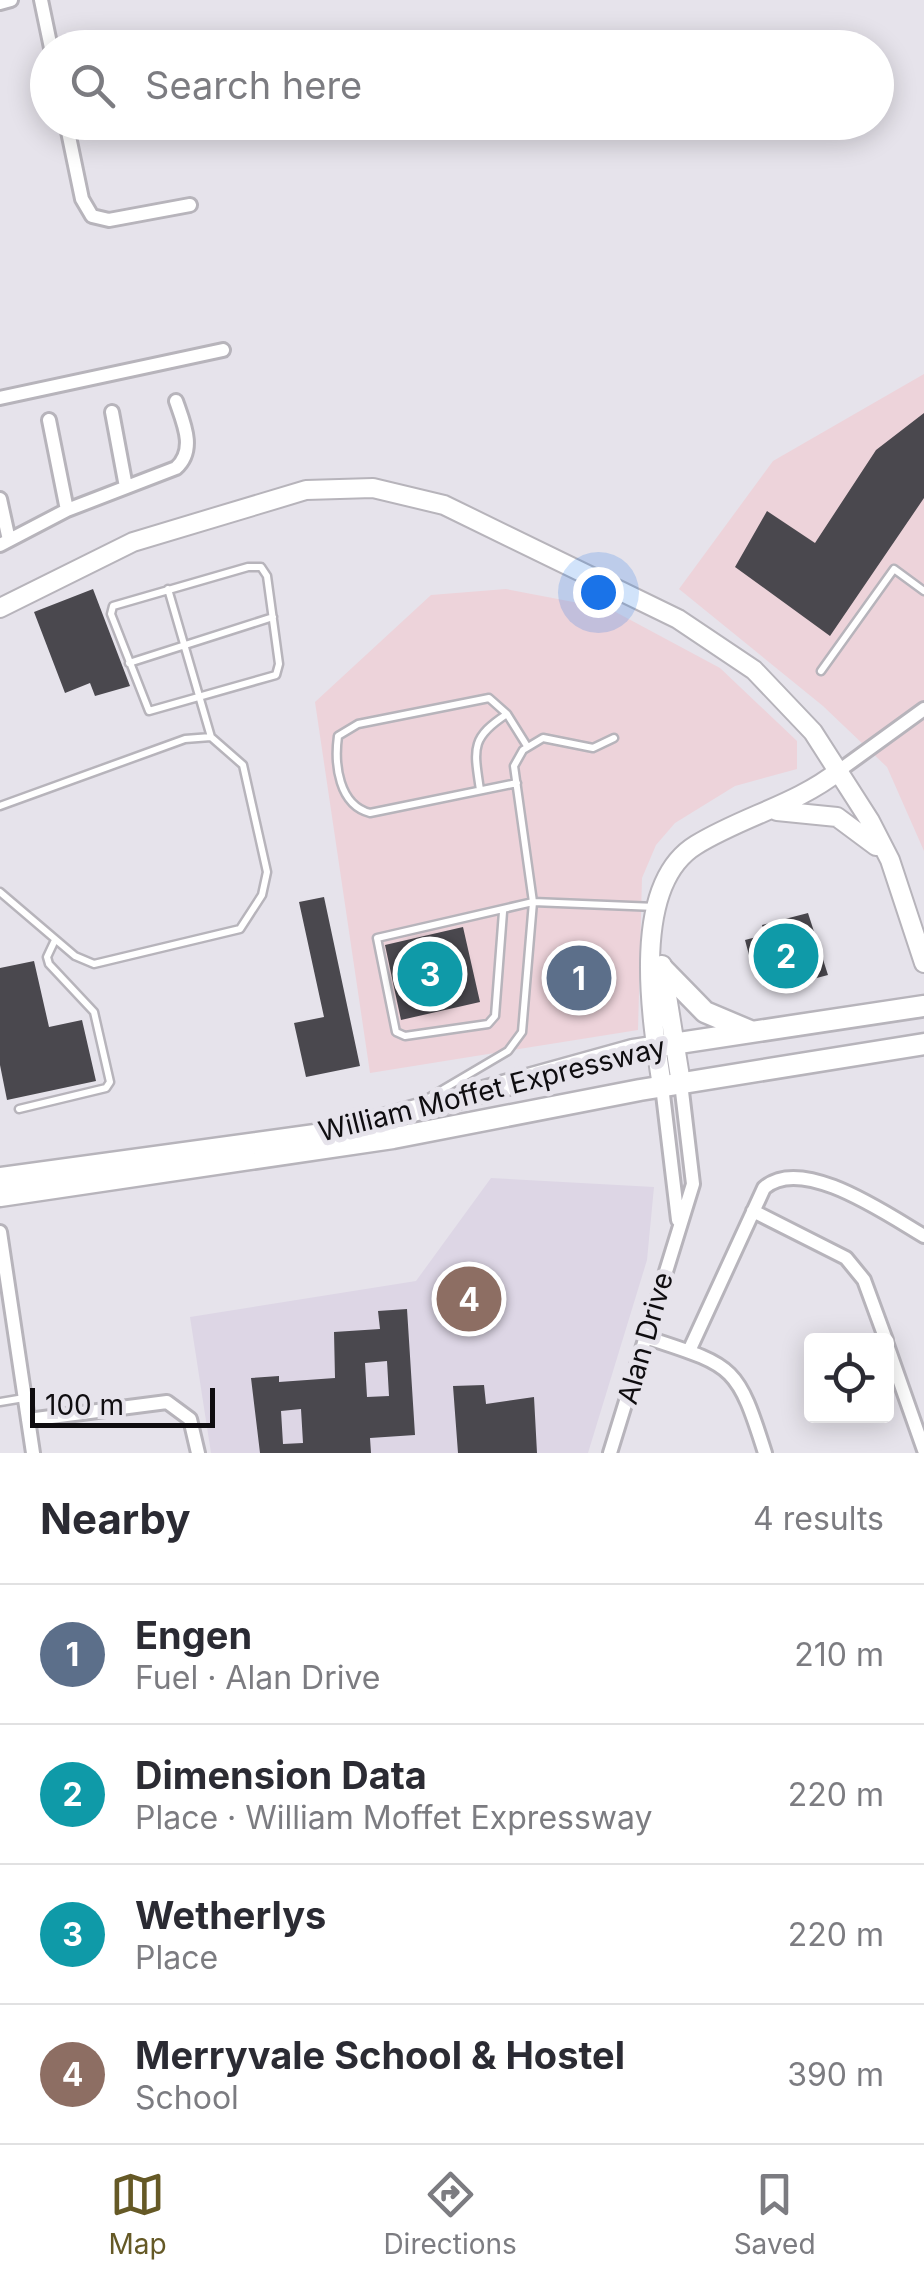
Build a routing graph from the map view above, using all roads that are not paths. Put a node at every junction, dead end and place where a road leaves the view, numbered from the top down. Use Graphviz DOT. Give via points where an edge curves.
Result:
graph roads {
  1 [pos="12,0"];
  2 [pos="42,0"];
  3 [pos="0,2"];
  4 [pos="48,30"];
  5 [pos="70,140"];
  6 [pos="190,204"];
  7 [pos="223,350"];
  8 [pos="0,398"];
  9 [pos="176,401"];
  10 [pos="112,412"];
  11 [pos="48,420"];
  12 [pos="126,487"];
  13 [pos="0,498"];
  14 [pos="67,510"];
  15 [pos="5,543"];
  16 [pos="168,589"];
  17 [pos="924,591"];
  18 [pos="0,608"];
  19 [pos="272,617"];
  20 [pos="183,646"];
  21 [pos="129,663"];
  22 [pos="821,671"];
  23 [pos="200,698"];
  24 [pos="924,709"];
  25 [pos="507,714"];
  26 [pos="211,737"];
  27 [pos="614,738"];
  28 [pos="527,746"];
  29 [pos="840,770"];
  30 [pos="517,782"];
  31 [pos="480,790"];
  32 [pos="0,806"];
  33 [pos="774,810"];
  34 [pos="890,860"];
  35 [pos="0,892"];
  36 [pos="532,902"];
  37 [pos="504,912"];
  38 [pos="656,913"];
  39 [pos="54,940"];
  40 [pos="924,963"];
  41 [pos="662,968"];
  42 [pos="924,1006"];
  43 [pos="752,1032"];
  44 [pos="924,1044"];
  45 [pos="665,1045"];
  46 [pos="671,1085"];
  47 [pos="18,1109"];
  48 [pos="394,1118"];
  49 [pos="0,1178"];
  50 [pos="0,1196"];
  51 [pos="753,1212"];
  52 [pos="678,1222"];
  53 [pos="0,1232"];
  54 [pos="924,1236"];
  55 [pos="883,1333"];
  56 [pos="645,1336"];
  57 [pos="689,1352"];
  58 [pos="894,1364"];
  59 [pos="25,1398"];
  60 [pos="0,1402"];
  61 [pos="28,1420"];
  62 [pos="924,1450"];
  63 [pos="34,1453"];
  64 [pos="198,1453"];
  65 [pos="610,1453"];
  66 [pos="765,1453"];
  1 -- 3 [label="street"];
  2 -- 4 [label="street"];
  5 -- 6 [label="street" via="82,200 92,216 110,220"];
  7 -- 8 [label="street"];
  9 -- 12 [label="street" via="188,445 184,461"];
  10 -- 12 [label="street"];
  11 -- 14 [label="street"];
  12 -- 14 [label="street"];
  13 -- 15 [label="street"];
  14 -- 15 [label="street"];
  16 -- 19 [label="lane" via="260,567"];
  16 -- 20 [label="lane"];
  16 -- 21 [label="lane" via="111,610"];
  17 -- 22 [label="lane" via="894,569"];
  18 -- 29 [label="street" via="96,556 218,513 332,486 404,492 458,511 722,645 781,697"];
  19 -- 20 [label="lane"];
  19 -- 23 [label="lane" via="276,675"];
  20 -- 21 [label="lane"];
  20 -- 23 [label="lane"];
  21 -- 23 [label="lane" via="148,711"];
  23 -- 26 [label="lane"];
  24 -- 29 [label="street"];
  25 -- 28 [label="lane"];
  25 -- 31 [label="lane" via="478,740"];
  25 -- 31 [label="lane" via="488,698 469,699 347,727 338,736 338,770 357,810 370,813"];
  26 -- 32 [label="lane" via="185,738"];
  26 -- 39 [label="lane" via="244,765 267,872 262,895 240,929 104,964 85,962"];
  27 -- 28 [label="lane" via="597,748 543,738"];
  28 -- 30 [label="lane" via="516,760"];
  29 -- 33 [label="street"];
  29 -- 34 [label="street"];
  30 -- 31 [label="lane"];
  30 -- 36 [label="lane"];
  33 -- 34 [label="street" via="837,817"];
  33 -- 38 [label="street" via="692,847 668,876"];
  34 -- 40 [label="street"];
  35 -- 39 [label="lane"];
  36 -- 37 [label="lane"];
  36 -- 38 [label="lane"];
  36 -- 48 [label="lane" via="519,1038 500,1057"];
  37 -- 37 [label="lane" via="377,938 396,1032 488,1024 495,1016"];
  38 -- 41 [label="street, Alan Drive"];
  38 -- 45 [label="street, Alan Drive" via="650,957"];
  39 -- 47 [label="lane" via="47,957 94,1012 110,1082"];
  41 -- 43 [label="main road" via="705,1012"];
  41 -- 45 [label="street, Alan Drive"];
  42 -- 43 [label="main road, William Moffet Expressway"];
  43 -- 45 [label="main road, William Moffet Expressway"];
  44 -- 46 [label="main road, William Moffet Expressway"];
  45 -- 46 [label="street, Alan Drive"];
  45 -- 48 [label="main road, William Moffet Expressway" via="537,1074"];
  46 -- 50 [label="main road, William Moffet Expressway" via="393,1138"];
  46 -- 52 [label="street, Alan Drive"];
  46 -- 52 [label="street, Alan Drive" via="692,1184"];
  48 -- 49 [label="main road, William Moffet Expressway" via="336,1132"];
  51 -- 54 [label="street, Alan Drive" via="764,1188 779,1178 810,1179"];
  51 -- 55 [label="street" via="846,1258 864,1280"];
  51 -- 57 [label="street, Alan Drive"];
  52 -- 56 [label="street, Alan Drive"];
  53 -- 59 [label="street"];
  56 -- 57 [label="street"];
  56 -- 65 [label="street, Alan Drive"];
  57 -- 66 [label="street" via="738,1379"];
  58 -- 62 [label="street"];
  59 -- 60 [label="lane"];
  59 -- 61 [label="street"];
  61 -- 63 [label="street"];
  61 -- 64 [label="street" via="167,1402 190,1418"];
}
